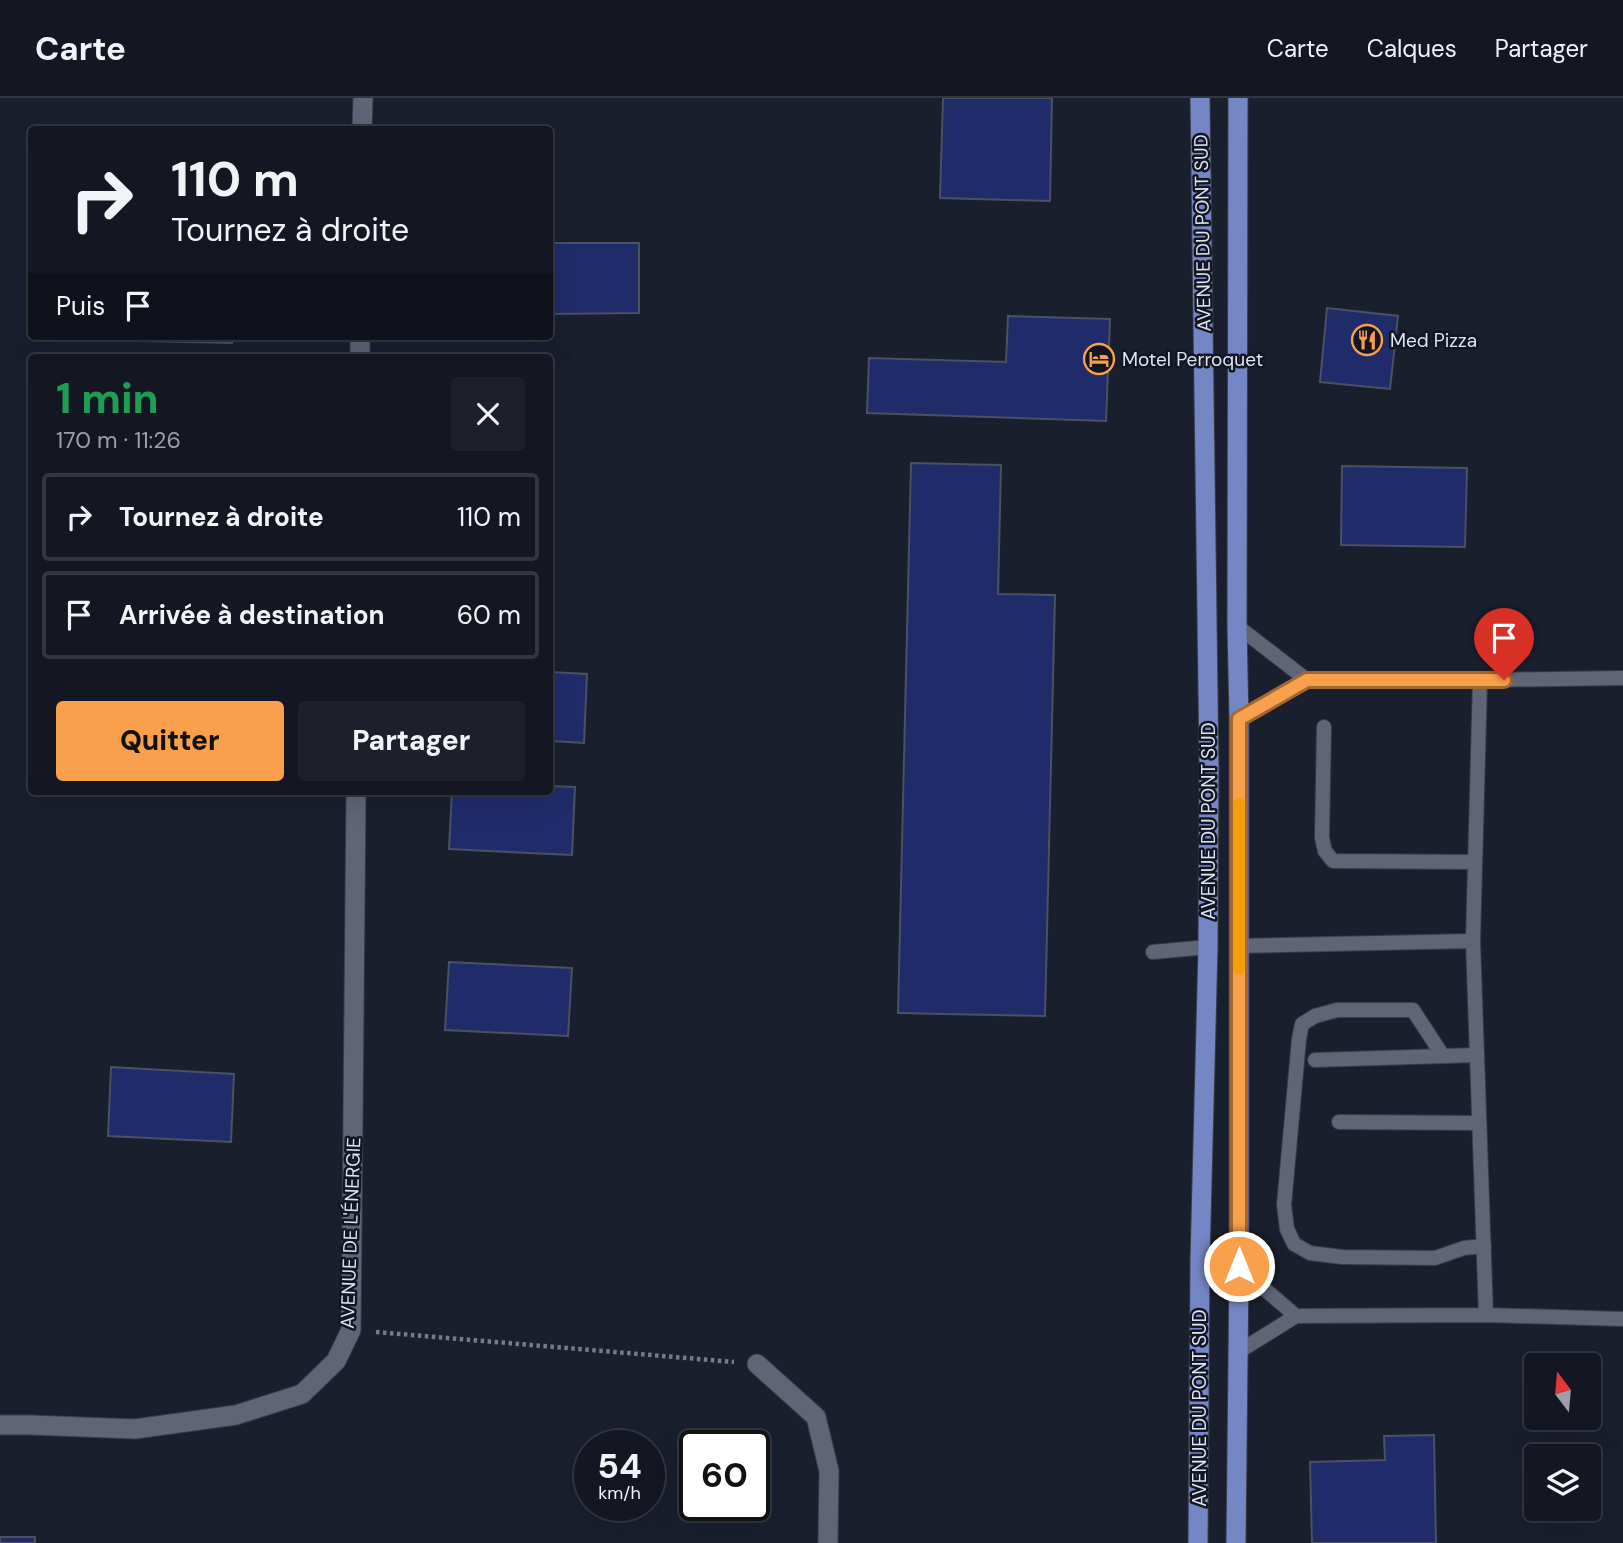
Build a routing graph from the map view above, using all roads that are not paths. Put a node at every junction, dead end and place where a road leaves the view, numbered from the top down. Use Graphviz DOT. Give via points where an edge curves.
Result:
graph roads {
  1 [pos="363,98"];
  2 [pos="1200,98"];
  3 [pos="1238,98"];
  4 [pos="362,126"];
  5 [pos="1237,626"];
  6 [pos="1623,677"];
  7 [pos="1307,680"];
  8 [pos="1480,680"];
  9 [pos="1239,719"];
  10 [pos="1324,727"];
  11 [pos="356,795"];
  12 [pos="1475,862"];
  13 [pos="1473,941"];
  14 [pos="1239,946"];
  15 [pos="1208,947"];
  16 [pos="1153,952"];
  17 [pos="1477,1055"];
  18 [pos="1443,1056"];
  19 [pos="1315,1060"];
  20 [pos="1339,1122"];
  21 [pos="1479,1123"];
  22 [pos="1484,1246"];
  23 [pos="1239,1266"];
  24 [pos="1486,1315"];
  25 [pos="1296,1316"];
  26 [pos="1623,1319"];
  27 [pos="1238,1352"];
  28 [pos="757,1364"];
  29 [pos="0,1425"];
  30 [pos="828,1543"];
  31 [pos="1198,1543"];
  32 [pos="1236,1543"];
  1 -- 4 [label="street"];
  2 -- 15 [label="main road, AVENUE DU PONT SUD"];
  3 -- 5 [label="main road, AVENUE DU PONT SUD"];
  5 -- 7 [label="lane"];
  5 -- 9 [label="main road, AVENUE DU PONT SUD"];
  6 -- 8 [label="lane"];
  7 -- 8 [label="lane"];
  7 -- 9 [label="lane"];
  8 -- 12 [label="lane"];
  9 -- 14 [label="main road, AVENUE DU PONT SUD"];
  10 -- 12 [label="lane" via="1322,838 1333,861"];
  11 -- 29 [label="street, AVENUE DE L'ÉNERGIE" via="351,1330 336,1361 302,1394 236,1415 135,1429"];
  12 -- 13 [label="lane"];
  13 -- 14 [label="lane"];
  13 -- 17 [label="lane"];
  14 -- 23 [label="main road, AVENUE DU PONT SUD"];
  15 -- 16 [label="lane"];
  15 -- 31 [label="main road, AVENUE DU PONT SUD"];
  17 -- 18 [label="lane"];
  17 -- 21 [label="lane"];
  18 -- 19 [label="lane"];
  18 -- 22 [label="lane" via="1413,1010 1337,1010 1302,1024 1284,1205 1287,1229 1294,1244 1310,1253 1342,1257 1435,1258"];
  20 -- 21 [label="lane"];
  21 -- 22 [label="lane"];
  22 -- 24 [label="lane"];
  23 -- 25 [label="lane"];
  23 -- 27 [label="main road, AVENUE DU PONT SUD"];
  24 -- 25 [label="lane"];
  24 -- 26 [label="lane"];
  25 -- 27 [label="lane"];
  27 -- 32 [label="main road, AVENUE DU PONT SUD"];
  28 -- 30 [label="street" via="816,1417 829,1471"];
}
